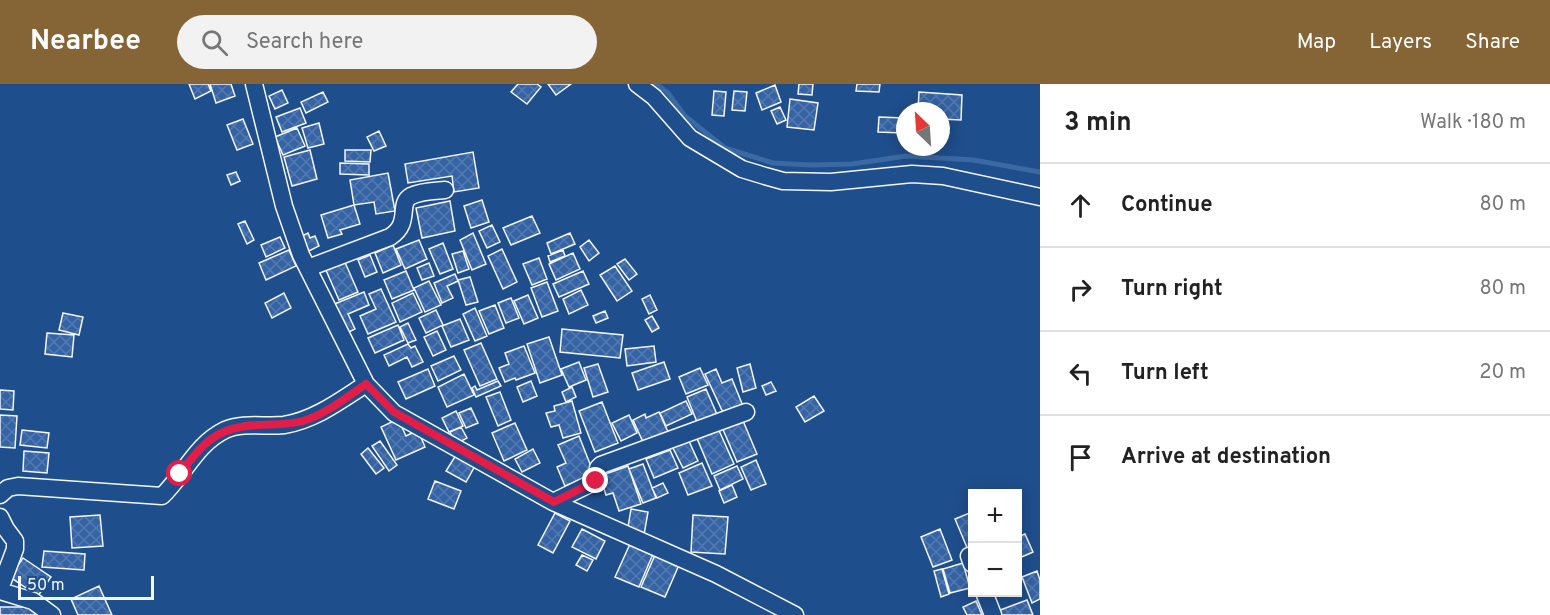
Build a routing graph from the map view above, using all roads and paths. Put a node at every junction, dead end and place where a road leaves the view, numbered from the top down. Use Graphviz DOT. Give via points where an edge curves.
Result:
graph roads {
  1 [pos="254,84"];
  2 [pos="637,84"];
  3 [pos="445,190"];
  4 [pos="1040,196"];
  5 [pos="308,268"];
  6 [pos="366,384"];
  7 [pos="746,412"];
  8 [pos="0,495"];
  9 [pos="554,502"];
  10 [pos="0,517"];
  11 [pos="0,590"];
  12 [pos="986,597"];
  13 [pos="52,615"];
  14 [pos="795,615"];
  15 [pos="993,615"];
  1 -- 5 [label="street" via="284,206"];
  2 -- 4 [label="street" via="654,97 690,138 742,169 765,176 783,181 831,182 912,174 943,176"];
  3 -- 5 [label="street" via="409,198 402,226 390,237"];
  5 -- 6 [label="street"];
  6 -- 8 [label="street" via="304,420 225,430 207,442 162,496 18,486"];
  6 -- 9 [label="street" via="394,412"];
  7 -- 9 [label="street" via="601,465 596,481"];
  9 -- 14 [label="street" via="716,574"];
  10 -- 11 [label="street" via="13,536 15,549"];
  11 -- 13 [label="street" via="33,601"];
  12 -- 15 [label="street"];
}
